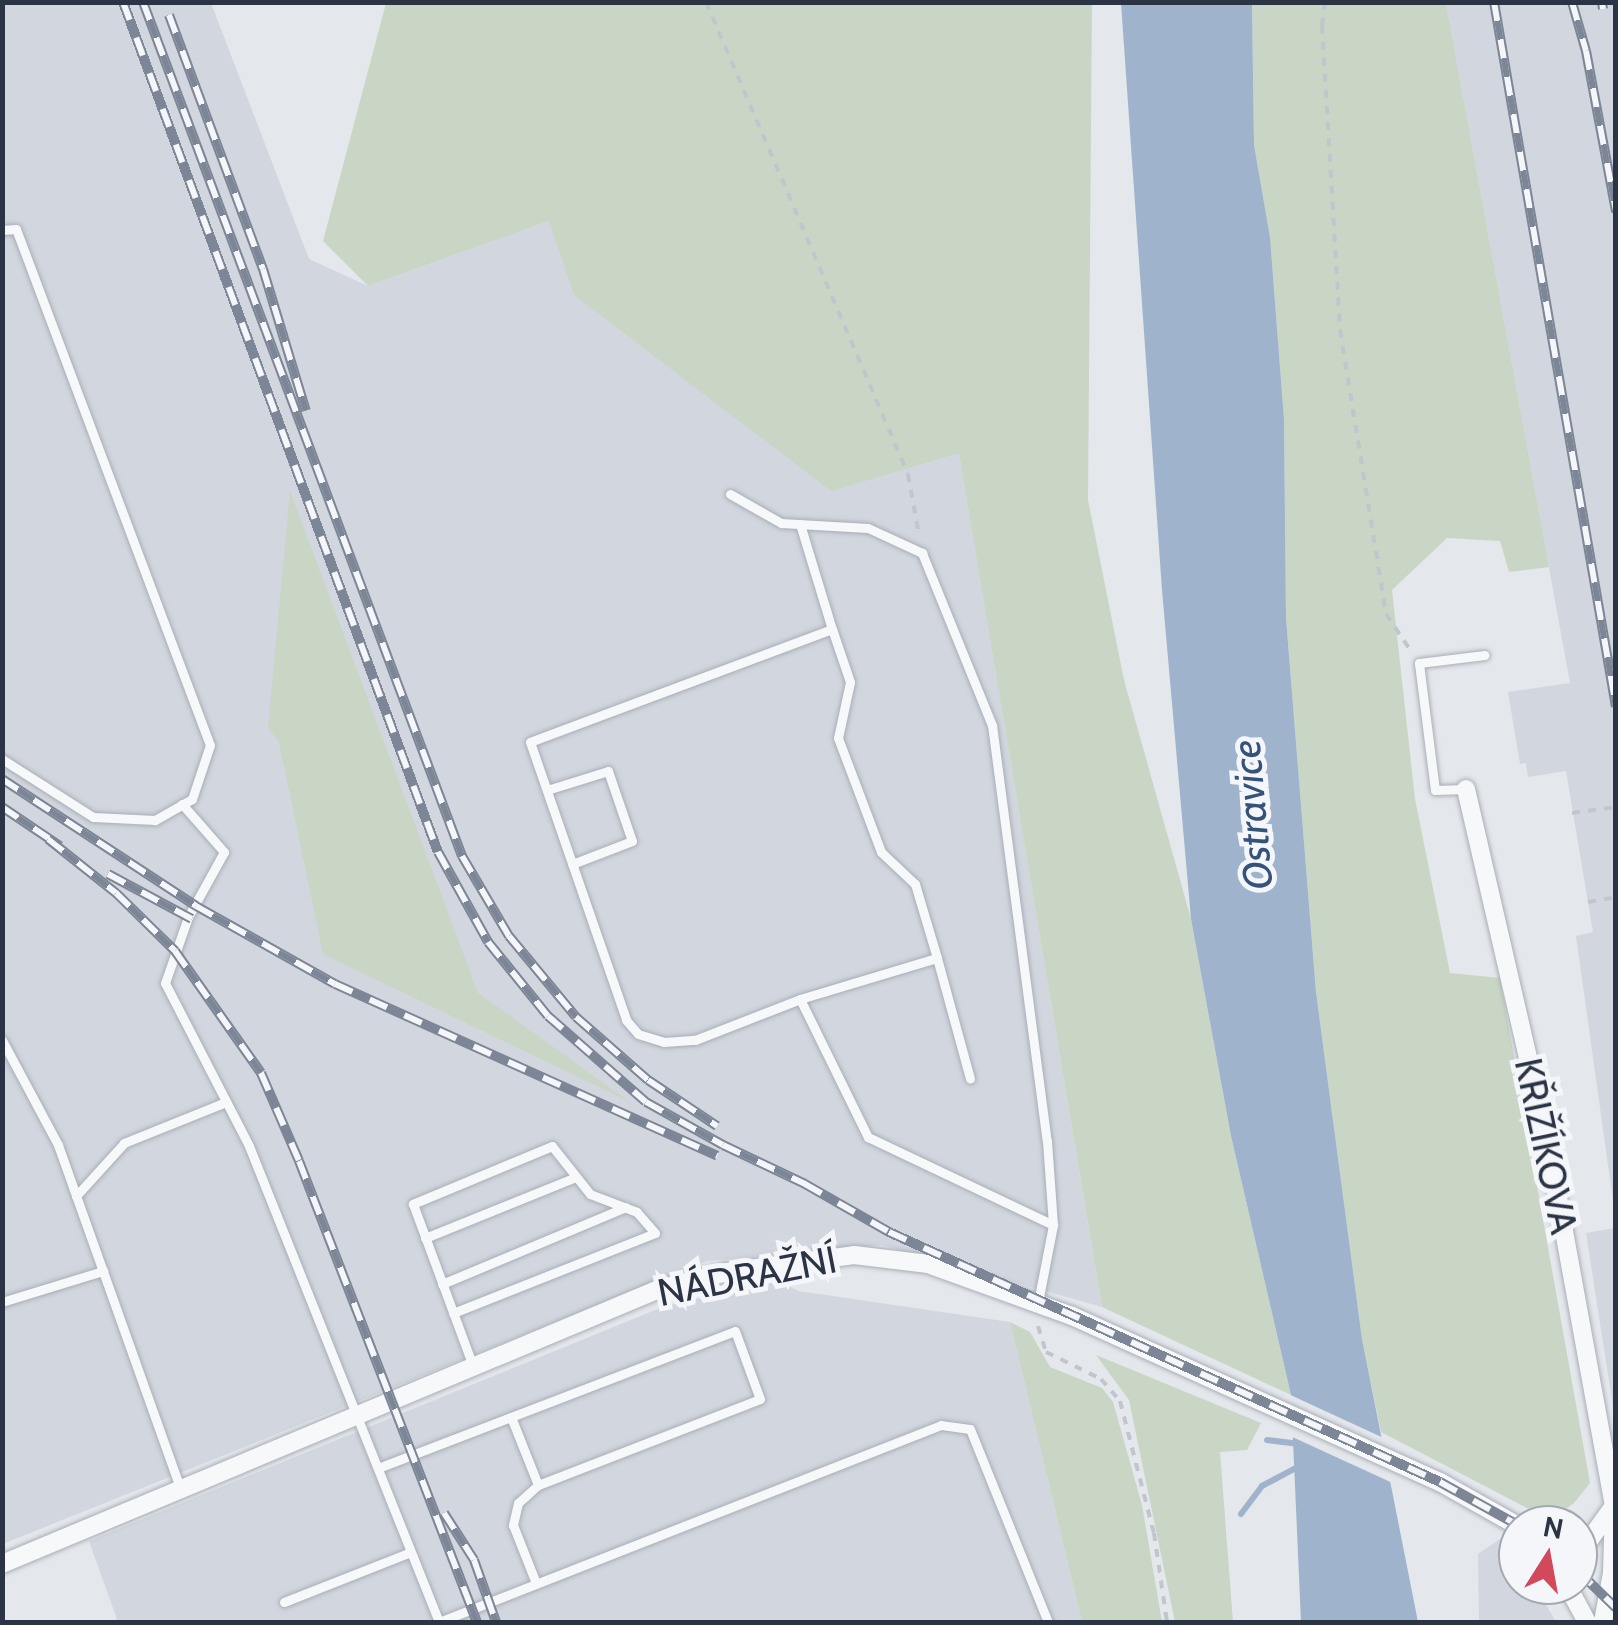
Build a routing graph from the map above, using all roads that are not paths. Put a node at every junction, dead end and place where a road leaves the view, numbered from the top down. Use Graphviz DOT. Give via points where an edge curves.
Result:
graph roads {
  1 [pos="2,230"];
  2 [pos="730,494"];
  3 [pos="800,524"];
  4 [pos="832,629"];
  5 [pos="1485,654"];
  6 [pos="2,759"];
  7 [pos="1466,789"];
  8 [pos="547,790"];
  9 [pos="182,804"];
  10 [pos="572,864"];
  11 [pos="936,958"];
  12 [pos="800,999"];
  13 [pos="2,1040"];
  14 [pos="970,1078"];
  15 [pos="226,1102"];
  16 [pos="576,1177"];
  17 [pos="76,1196"];
  18 [pos="626,1207"];
  19 [pos="1054,1225"];
  20 [pos="425,1238"];
  21 [pos="103,1271"];
  22 [pos="442,1284"];
  23 [pos="2,1302"];
  24 [pos="1038,1305"];
  25 [pos="453,1313"];
  26 [pos="473,1366"];
  27 [pos="357,1416"];
  28 [pos="511,1418"];
  29 [pos="378,1468"];
  30 [pos="538,1485"];
  31 [pos="181,1490"];
  32 [pos="1614,1506"];
  33 [pos="1498,1515"];
  34 [pos="1598,1529"];
  35 [pos="411,1552"];
  36 [pos="2,1564"];
  37 [pos="536,1584"];
  38 [pos="284,1602"];
  39 [pos="439,1622"];
  40 [pos="1048,1622"];
  41 [pos="1604,1622"];
  1 -- 9 [label="lane" via="16,229 210,745 192,798"];
  2 -- 3 [label="lane" via="781,523"];
  3 -- 4 [label="lane"];
  3 -- 19 [label="lane" via="868,528 922,553 992,725"];
  4 -- 8 [label="lane" via="530,742"];
  4 -- 11 [label="lane" via="850,682 838,738 882,852 916,884"];
  5 -- 7 [label="lane" via="1419,663 1436,790"];
  6 -- 9 [label="lane" via="93,816 156,820"];
  7 -- 32 [label="street, KŘIŽÍKOVA" via="1550,1154"];
  8 -- 10 [label="lane"];
  8 -- 10 [label="lane" via="608,771 632,841"];
  9 -- 15 [label="lane" via="224,852 188,917 165,983"];
  10 -- 12 [label="lane" via="626,1020 638,1034 664,1042 694,1040"];
  11 -- 12 [label="lane"];
  11 -- 14 [label="lane"];
  12 -- 19 [label="lane" via="868,1137"];
  13 -- 17 [label="lane" via="58,1144"];
  15 -- 17 [label="lane" via="124,1144"];
  15 -- 27 [label="lane"];
  16 -- 18 [label="lane" via="590,1194"];
  16 -- 20 [label="lane"];
  16 -- 20 [label="lane" via="552,1146 412,1204"];
  17 -- 21 [label="lane"];
  18 -- 22 [label="lane"];
  18 -- 25 [label="lane" via="655,1232"];
  19 -- 24 [label="lane"];
  20 -- 22 [label="lane"];
  21 -- 23 [label="lane"];
  21 -- 31 [label="lane"];
  22 -- 25 [label="lane"];
  24 -- 26 [label="street, NÁDRAŽNÍ" via="928,1264 854,1254 659,1289"];
  24 -- 33 [label="street, NÁDRAŽNÍ" via="1440,1482"];
  25 -- 26 [label="lane"];
  26 -- 27 [label="street, NÁDRAŽNÍ"];
  27 -- 29 [label="lane"];
  27 -- 31 [label="street, NÁDRAŽNÍ"];
  28 -- 29 [label="lane"];
  28 -- 30 [label="lane"];
  28 -- 30 [label="lane" via="735,1331 760,1398"];
  29 -- 35 [label="lane"];
  30 -- 37 [label="lane" via="518,1503 513,1525"];
  31 -- 36 [label="street, NÁDRAŽNÍ"];
  32 -- 34 [label="street"];
  32 -- 41 [label="street, KŘIŽÍKOVA"];
  35 -- 38 [label="lane"];
  35 -- 39 [label="lane"];
  37 -- 39 [label="lane"];
  37 -- 40 [label="lane" via="941,1426 970,1429"];
}
